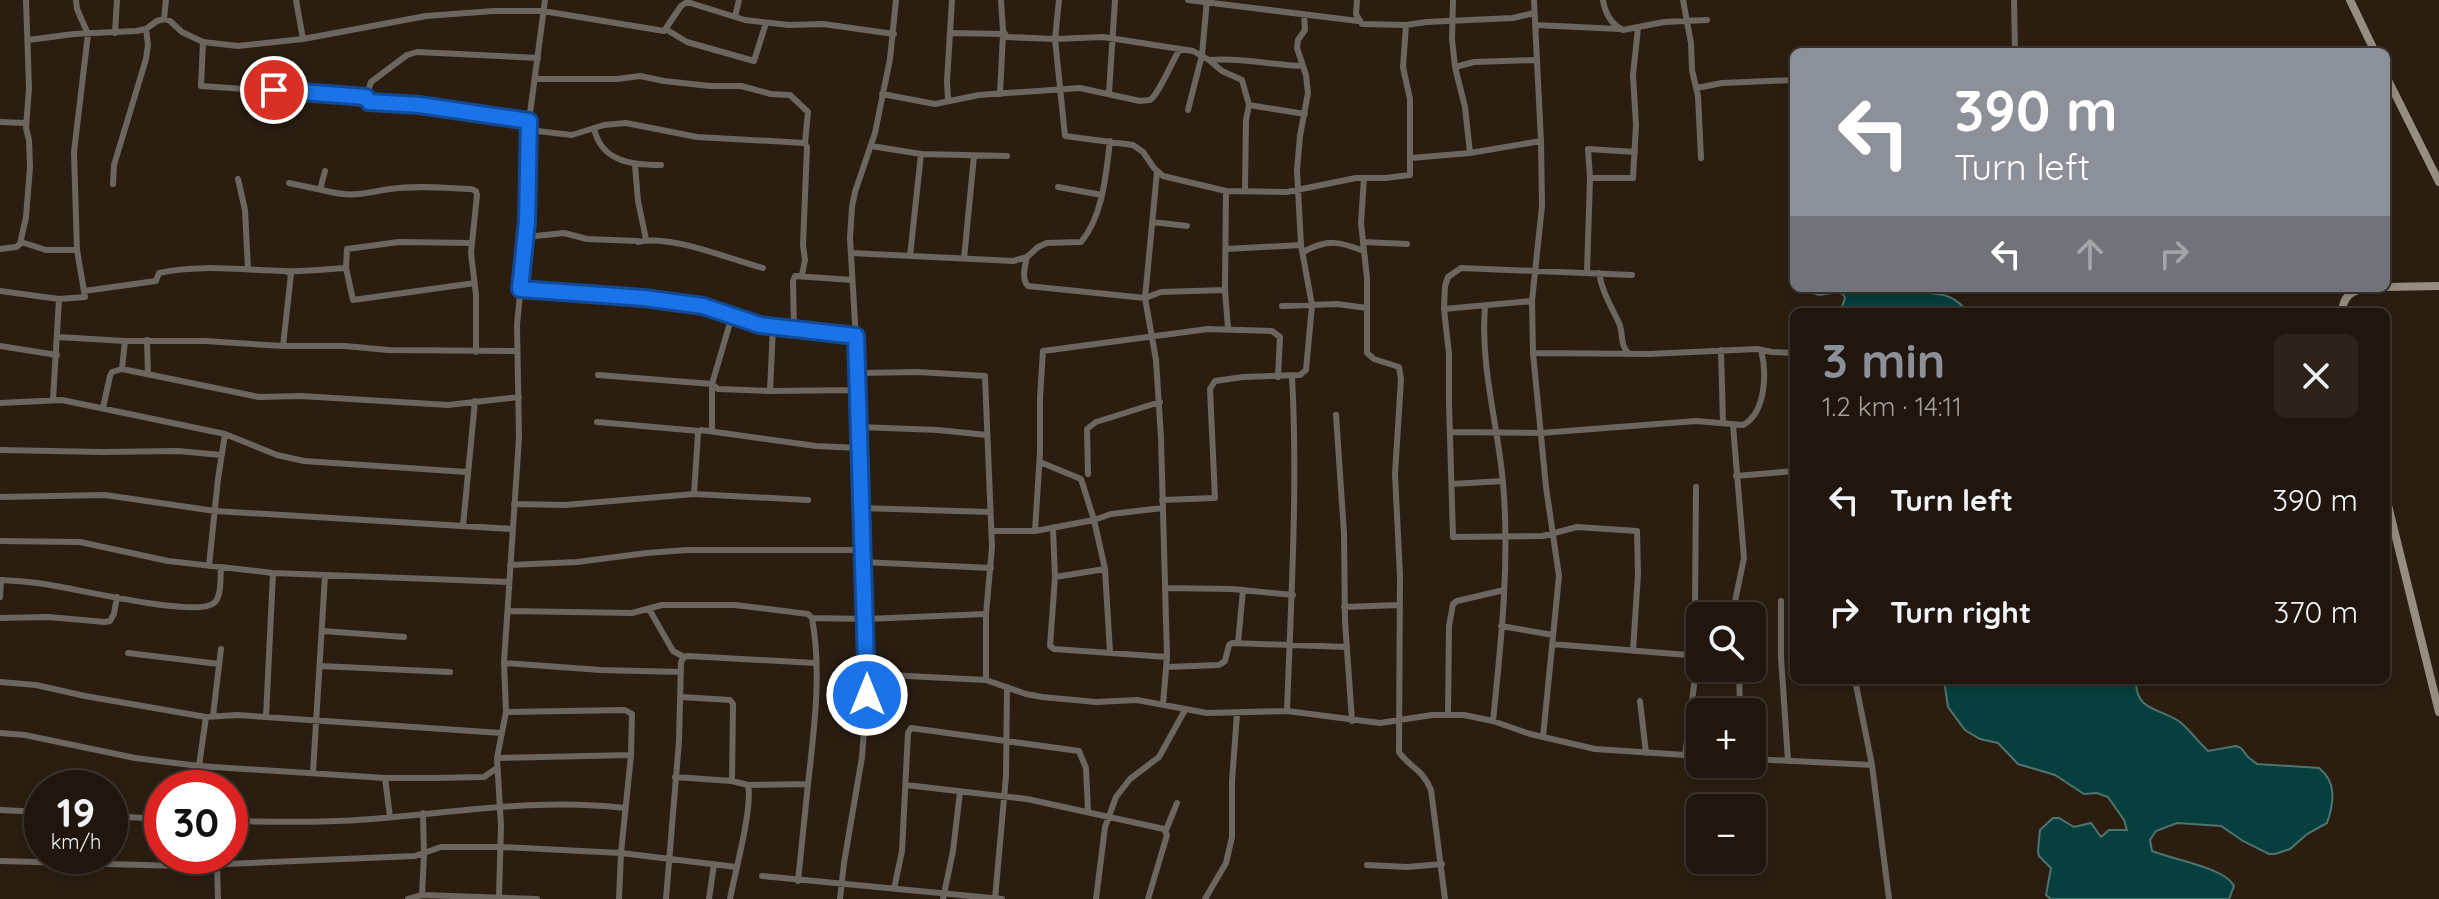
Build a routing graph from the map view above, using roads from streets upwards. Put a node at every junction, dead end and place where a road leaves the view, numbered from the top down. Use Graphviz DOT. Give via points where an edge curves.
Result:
graph roads {
  1 [pos="26,0"];
  2 [pos="76,0"];
  3 [pos="117,0"];
  4 [pos="166,0"];
  5 [pos="296,0"];
  6 [pos="545,0"];
  7 [pos="739,0"];
  8 [pos="896,0"];
  9 [pos="952,0"];
  10 [pos="1001,0"];
  11 [pos="1059,0"];
  12 [pos="1115,0"];
  13 [pos="1188,0"];
  14 [pos="1357,0"];
  15 [pos="1453,0"];
  16 [pos="1534,0"];
  17 [pos="1603,0"];
  18 [pos="1683,0"];
  19 [pos="2014,0"];
  20 [pos="2350,0"];
  21 [pos="1206,1"];
  22 [pos="695,2"];
  23 [pos="543,11"];
  24 [pos="1534,13"];
  25 [pos="1304,14"];
  26 [pos="735,17"];
  27 [pos="164,19"];
  28 [pos="1687,20"];
  29 [pos="1707,20"];
  30 [pos="1358,21"];
  31 [pos="1452,21"];
  32 [pos="766,23"];
  33 [pos="1406,25"];
  34 [pos="1535,25"];
  35 [pos="1638,28"];
  36 [pos="146,29"];
  37 [pos="1620,29"];
  38 [pos="667,30"];
  39 [pos="115,33"];
  40 [pos="950,33"];
  41 [pos="88,34"];
  42 [pos="894,34"];
  43 [pos="1003,34"];
  44 [pos="303,39"];
  45 [pos="1055,39"];
  46 [pos="1113,39"];
  47 [pos="28,40"];
  48 [pos="203,42"];
  49 [pos="2015,48"];
  50 [pos="2373,48"];
  51 [pos="1180,49"];
  52 [pos="1206,57"];
  53 [pos="538,58"];
  54 [pos="1536,60"];
  55 [pos="1303,66"];
  56 [pos="1455,67"];
  57 [pos="535,79"];
  58 [pos="1790,80"];
  59 [pos="2390,84"];
  60 [pos="1697,88"];
  61 [pos="1060,89"];
  62 [pos="1109,93"];
  63 [pos="882,94"];
  64 [pos="1000,94"];
  65 [pos="366,97"];
  66 [pos="948,100"];
  67 [pos="1249,105"];
  68 [pos="1188,110"];
  69 [pos="1305,114"];
  70 [pos="529,121"];
  71 [pos="0,122"];
  72 [pos="26,123"];
  73 [pos="594,128"];
  74 [pos="528,130"];
  75 [pos="1110,141"];
  76 [pos="1541,141"];
  77 [pos="805,143"];
  78 [pos="871,146"];
  79 [pos="1635,152"];
  80 [pos="1470,153"];
  81 [pos="921,154"];
  82 [pos="974,156"];
  83 [pos="1007,156"];
  84 [pos="1411,158"];
  85 [pos="1701,158"];
  86 [pos="635,165"];
  87 [pos="661,165"];
  88 [pos="325,171"];
  89 [pos="1157,172"];
  90 [pos="1364,178"];
  91 [pos="1590,178"];
  92 [pos="238,179"];
  93 [pos="2439,182"];
  94 [pos="289,183"];
  95 [pos="113,184"];
  96 [pos="1058,187"];
  97 [pos="322,190"];
  98 [pos="1245,190"];
  99 [pos="1226,191"];
  100 [pos="1298,191"];
  101 [pos="1102,195"];
  102 [pos="1153,222"];
  103 [pos="1187,226"];
  104 [pos="526,237"];
  105 [pos="646,239"];
  106 [pos="21,242"];
  107 [pos="1363,242"];
  108 [pos="472,243"];
  109 [pos="1407,244"];
  110 [pos="1302,248"];
  111 [pos="0,249"];
  112 [pos="1226,249"];
  113 [pos="77,250"];
  114 [pos="1364,251"];
  115 [pos="851,253"];
  116 [pos="910,256"];
  117 [pos="1027,257"];
  118 [pos="964,259"];
  119 [pos="346,268"];
  120 [pos="763,268"];
  121 [pos="248,269"];
  122 [pos="1535,271"];
  123 [pos="287,272"];
  124 [pos="1587,272"];
  125 [pos="1599,273"];
  126 [pos="802,275"];
  127 [pos="1632,275"];
  128 [pos="852,280"];
  129 [pos="475,283"];
  130 [pos="2439,286"];
  131 [pos="2390,287"];
  132 [pos="520,289"];
  133 [pos="1225,290"];
  134 [pos="0,291"];
  135 [pos="84,291"];
  136 [pos="2354,292"];
  137 [pos="1145,298"];
  138 [pos="59,299"];
  139 [pos="1532,301"];
  140 [pos="1312,305"];
  141 [pos="1282,306"];
  142 [pos="1485,307"];
  143 [pos="1367,308"];
  144 [pos="2342,308"];
  145 [pos="1444,309"];
  146 [pos="732,316"];
  147 [pos="773,326"];
  148 [pos="794,328"];
  149 [pos="1228,328"];
  150 [pos="1151,335"];
  151 [pos="856,336"];
  152 [pos="58,337"];
  153 [pos="147,340"];
  154 [pos="125,341"];
  155 [pos="0,346"];
  156 [pos="283,346"];
  157 [pos="1721,350"];
  158 [pos="1761,350"];
  159 [pos="516,351"];
  160 [pos="476,352"];
  161 [pos="1533,353"];
  162 [pos="1790,353"];
  163 [pos="1629,354"];
  164 [pos="57,355"];
  165 [pos="122,369"];
  166 [pos="858,373"];
  167 [pos="148,374"];
  168 [pos="598,375"];
  169 [pos="1292,376"];
  170 [pos="1278,377"];
  171 [pos="712,384"];
  172 [pos="856,390"];
  173 [pos="770,391"];
  174 [pos="519,397"];
  175 [pos="53,400"];
  176 [pos="475,401"];
  177 [pos="1160,402"];
  178 [pos="0,403"];
  179 [pos="103,408"];
  180 [pos="1336,415"];
  181 [pos="597,422"];
  182 [pos="1723,423"];
  183 [pos="1733,425"];
  184 [pos="860,427"];
  185 [pos="699,431"];
  186 [pos="712,431"];
  187 [pos="1451,432"];
  188 [pos="1541,433"];
  189 [pos="225,434"];
  190 [pos="1498,434"];
  191 [pos="987,435"];
  192 [pos="860,448"];
  193 [pos="0,450"];
  194 [pos="221,455"];
  195 [pos="1040,462"];
  196 [pos="1790,471"];
  197 [pos="467,472"];
  198 [pos="1088,474"];
  199 [pos="1736,476"];
  200 [pos="1503,481"];
  201 [pos="1452,484"];
  202 [pos="1696,487"];
  203 [pos="694,494"];
  204 [pos="0,497"];
  205 [pos="808,500"];
  206 [pos="514,504"];
  207 [pos="1163,504"];
  208 [pos="861,508"];
  209 [pos="215,511"];
  210 [pos="990,512"];
  211 [pos="2390,513"];
  212 [pos="1094,520"];
  213 [pos="463,526"];
  214 [pos="1053,528"];
  215 [pos="512,529"];
  216 [pos="991,531"];
  217 [pos="1035,531"];
  218 [pos="1553,534"];
  219 [pos="1505,536"];
  220 [pos="0,541"];
  221 [pos="862,550"];
  222 [pos="862,562"];
  223 [pos="510,565"];
  224 [pos="209,566"];
  225 [pos="221,567"];
  226 [pos="991,568"];
  227 [pos="1105,569"];
  228 [pos="273,573"];
  229 [pos="325,576"];
  230 [pos="1055,577"];
  231 [pos="509,582"];
  232 [pos="1165,588"];
  233 [pos="1243,590"];
  234 [pos="1504,590"];
  235 [pos="1293,595"];
  236 [pos="0,597"];
  237 [pos="117,597"];
  238 [pos="1781,601"];
  239 [pos="1695,602"];
  240 [pos="1735,602"];
  241 [pos="1399,605"];
  242 [pos="1344,607"];
  243 [pos="649,609"];
  244 [pos="508,611"];
  245 [pos="986,614"];
  246 [pos="0,618"];
  247 [pos="812,618"];
  248 [pos="866,619"];
  249 [pos="1501,626"];
  250 [pos="323,631"];
  251 [pos="1553,635"];
  252 [pos="404,637"];
  253 [pos="1238,643"];
  254 [pos="1552,644"];
  255 [pos="1290,645"];
  256 [pos="1347,647"];
  257 [pos="221,649"];
  258 [pos="1633,651"];
  259 [pos="1110,652"];
  260 [pos="128,653"];
  261 [pos="1686,655"];
  262 [pos="684,657"];
  263 [pos="1167,657"];
  264 [pos="504,663"];
  265 [pos="815,663"];
  266 [pos="219,664"];
  267 [pos="320,666"];
  268 [pos="1167,667"];
  269 [pos="450,672"];
  270 [pos="681,672"];
  271 [pos="868,674"];
  272 [pos="986,680"];
  273 [pos="0,682"];
  274 [pos="1694,682"];
  275 [pos="1856,684"];
  276 [pos="1007,687"];
  277 [pos="681,697"];
  278 [pos="1640,701"];
  279 [pos="1163,704"];
  280 [pos="1185,710"];
  281 [pos="1287,711"];
  282 [pos="506,712"];
  283 [pos="2439,712"];
  284 [pos="1448,713"];
  285 [pos="1237,714"];
  286 [pos="210,716"];
  287 [pos="266,717"];
  288 [pos="316,720"];
  289 [pos="1352,721"];
  290 [pos="1399,721"];
  291 [pos="1493,721"];
  292 [pos="0,733"];
  293 [pos="502,733"];
  294 [pos="1543,737"];
  295 [pos="1007,740"];
  296 [pos="1646,753"];
  297 [pos="631,755"];
  298 [pos="1685,756"];
  299 [pos="497,758"];
  300 [pos="1766,760"];
  301 [pos="1788,761"];
  302 [pos="1872,765"];
  303 [pos="199,766"];
  304 [pos="497,768"];
  305 [pos="313,772"];
  306 [pos="675,777"];
  307 [pos="385,778"];
  308 [pos="732,781"];
  309 [pos="808,784"];
  310 [pos="748,785"];
  311 [pos="906,785"];
  312 [pos="960,792"];
  313 [pos="1005,796"];
  314 [pos="1177,803"];
  315 [pos="501,808"];
  316 [pos="625,808"];
  317 [pos="0,810"];
  318 [pos="24,811"];
  319 [pos="1088,811"];
  320 [pos="423,813"];
  321 [pos="390,817"];
  322 [pos="1107,817"];
  323 [pos="248,821"];
  324 [pos="1166,830"];
  325 [pos="501,847"];
  326 [pos="621,853"];
  327 [pos="424,855"];
  328 [pos="668,858"];
  329 [pos="0,861"];
  330 [pos="248,862"];
  331 [pos="714,864"];
  332 [pos="1442,864"];
  333 [pos="144,865"];
  334 [pos="1367,865"];
  335 [pos="736,867"];
  336 [pos="217,874"];
  337 [pos="762,876"];
  338 [pos="798,881"];
  339 [pos="841,884"];
  340 [pos="894,889"];
  341 [pos="422,895"];
  342 [pos="499,896"];
  343 [pos="944,896"];
  344 [pos="487,898"];
  345 [pos="218,899"];
  346 [pos="408,899"];
  347 [pos="537,899"];
  348 [pos="619,899"];
  349 [pos="666,899"];
  350 [pos="709,899"];
  351 [pos="730,899"];
  352 [pos="840,899"];
  353 [pos="995,899"];
  354 [pos="1002,899"];
  355 [pos="1096,899"];
  356 [pos="1148,899"];
  357 [pos="1205,899"];
  358 [pos="1445,899"];
  359 [pos="1889,899"];
  1 -- 47 [label="street"];
  2 -- 41 [label="street"];
  3 -- 39 [label="street"];
  4 -- 27 [label="street"];
  5 -- 44 [label="street"];
  6 -- 23 [label="street"];
  7 -- 26 [label="street"];
  8 -- 42 [label="street"];
  9 -- 40 [label="street"];
  10 -- 43 [label="street"];
  11 -- 45 [label="street"];
  12 -- 46 [label="street"];
  13 -- 21 [label="street"];
  14 -- 30 [label="street"];
  15 -- 31 [label="street"];
  16 -- 24 [label="street"];
  17 -- 37 [label="street" via="1607,15"];
  18 -- 28 [label="street"];
  19 -- 49 [label="street"];
  20 -- 50 [label="street"];
  21 -- 25 [label="street"];
  21 -- 52 [label="street"];
  22 -- 26 [label="street"];
  22 -- 38 [label="street" via="684,4"];
  23 -- 38 [label="street"];
  23 -- 44 [label="street" via="444,13"];
  23 -- 53 [label="street"];
  24 -- 31 [label="street"];
  24 -- 34 [label="street"];
  25 -- 30 [label="street"];
  25 -- 55 [label="street" via="1305,30 1297,48"];
  26 -- 32 [label="street"];
  27 -- 36 [label="street"];
  27 -- 48 [label="street"];
  28 -- 29 [label="street"];
  28 -- 35 [label="street"];
  28 -- 60 [label="street"];
  30 -- 33 [label="street"];
  31 -- 33 [label="street"];
  31 -- 56 [label="street"];
  32 -- 38 [label="street" via="754,61 687,42"];
  32 -- 42 [label="street"];
  33 -- 84 [label="street" via="1403,67 1410,99"];
  34 -- 37 [label="street"];
  34 -- 54 [label="street"];
  35 -- 37 [label="street"];
  35 -- 79 [label="street"];
  36 -- 39 [label="street"];
  36 -- 95 [label="street" via="146,59"];
  39 -- 41 [label="street"];
  40 -- 43 [label="street"];
  40 -- 66 [label="street"];
  41 -- 47 [label="street"];
  41 -- 113 [label="street" via="74,152"];
  42 -- 63 [label="street"];
  43 -- 45 [label="street"];
  43 -- 64 [label="street"];
  44 -- 48 [label="street" via="238,46"];
  45 -- 46 [label="street"];
  45 -- 61 [label="street"];
  46 -- 51 [label="street"];
  46 -- 62 [label="street"];
  47 -- 72 [label="street"];
  48 -- 65 [label="street" via="201,86"];
  51 -- 52 [label="street"];
  51 -- 62 [label="street" via="1155,97 1140,101"];
  52 -- 55 [label="street"];
  52 -- 67 [label="street" via="1242,80"];
  52 -- 68 [label="street"];
  53 -- 57 [label="street"];
  53 -- 65 [label="street" via="417,52 371,82"];
  54 -- 56 [label="street"];
  54 -- 76 [label="street"];
  55 -- 69 [label="street"];
  56 -- 80 [label="street"];
  57 -- 70 [label="street"];
  57 -- 77 [label="street" via="640,76 790,95 808,112"];
  58 -- 60 [label="street"];
  59 -- 93 [label="street"];
  60 -- 85 [label="street"];
  61 -- 62 [label="street"];
  61 -- 64 [label="street"];
  61 -- 75 [label="street" via="1065,136"];
  63 -- 66 [label="street" via="935,104"];
  63 -- 78 [label="street"];
  64 -- 66 [label="street"];
  65 -- 70 [label="street" via="369,102"];
  67 -- 69 [label="street"];
  67 -- 98 [label="street"];
  69 -- 100 [label="street"];
  70 -- 74 [label="street"];
  71 -- 72 [label="street"];
  72 -- 106 [label="street" via="30,167"];
  73 -- 74 [label="street" via="572,135"];
  73 -- 77 [label="street" via="626,123 697,137"];
  73 -- 86 [label="street" via="602,149"];
  74 -- 104 [label="street"];
  75 -- 89 [label="street" via="1140,149"];
  75 -- 101 [label="street"];
  76 -- 80 [label="street"];
  76 -- 122 [label="street"];
  77 -- 126 [label="street"];
  78 -- 81 [label="street"];
  78 -- 115 [label="street" via="852,207"];
  79 -- 91 [label="street" via="1631,179"];
  79 -- 91 [label="street" via="1588,149"];
  80 -- 84 [label="street"];
  81 -- 82 [label="street"];
  81 -- 116 [label="street"];
  82 -- 83 [label="street"];
  82 -- 118 [label="street"];
  84 -- 90 [label="street" via="1410,175"];
  86 -- 87 [label="street"];
  86 -- 105 [label="street"];
  88 -- 97 [label="street"];
  89 -- 99 [label="street"];
  89 -- 102 [label="street"];
  90 -- 100 [label="street"];
  90 -- 107 [label="street"];
  91 -- 124 [label="street"];
  92 -- 121 [label="street"];
  94 -- 97 [label="street"];
  96 -- 101 [label="street"];
  97 -- 108 [label="street" via="354,196 389,189 471,189 477,195"];
  98 -- 99 [label="street"];
  98 -- 100 [label="street"];
  99 -- 112 [label="street"];
  100 -- 110 [label="street"];
  101 -- 117 [label="street" via="1083,240 1047,243"];
  102 -- 103 [label="street"];
  102 -- 137 [label="street"];
  104 -- 105 [label="street" via="564,233 587,239"];
  104 -- 132 [label="street"];
  105 -- 120 [label="street"];
  106 -- 111 [label="street"];
  106 -- 113 [label="street" via="46,250"];
  107 -- 109 [label="street"];
  107 -- 114 [label="street"];
  108 -- 119 [label="street" via="399,242 347,249"];
  108 -- 129 [label="street"];
  110 -- 112 [label="street"];
  110 -- 114 [label="street" via="1331,241"];
  110 -- 140 [label="street"];
  112 -- 133 [label="street"];
  113 -- 135 [label="street"];
  114 -- 143 [label="street"];
  115 -- 116 [label="street"];
  115 -- 128 [label="street"];
  116 -- 118 [label="street"];
  117 -- 118 [label="street" via="1003,262"];
  117 -- 137 [label="street" via="1028,286"];
  119 -- 123 [label="street"];
  119 -- 129 [label="street" via="353,300"];
  121 -- 123 [label="street"];
  121 -- 135 [label="street" via="171,270 159,273 156,281"];
  122 -- 124 [label="street"];
  122 -- 139 [label="street"];
  122 -- 145 [label="street" via="1461,268 1448,277"];
  123 -- 156 [label="street" via="291,274"];
  124 -- 125 [label="street"];
  125 -- 127 [label="street"];
  125 -- 163 [label="street" via="1621,330 1622,347"];
  126 -- 128 [label="street"];
  126 -- 148 [label="street" via="793,281"];
  128 -- 151 [label="street"];
  129 -- 160 [label="street"];
  130 -- 131 [label="street"];
  132 -- 146 [label="street" via="644,298"];
  132 -- 159 [label="street"];
  133 -- 137 [label="street" via="1161,292"];
  133 -- 149 [label="street"];
  134 -- 138 [label="street"];
  135 -- 138 [label="street" via="84,299"];
  136 -- 144 [label="street"];
  137 -- 150 [label="street"];
  138 -- 152 [label="street"];
  139 -- 142 [label="street"];
  139 -- 161 [label="street"];
  140 -- 141 [label="street"];
  140 -- 143 [label="street"];
  140 -- 169 [label="street" via="1306,370"];
  142 -- 145 [label="street"];
  142 -- 190 [label="street"];
  143 -- 241 [label="street" via="1367,353 1399,367 1401,379 1395,474"];
  145 -- 187 [label="street"];
  146 -- 147 [label="street"];
  146 -- 171 [label="street"];
  147 -- 148 [label="street"];
  147 -- 173 [label="street"];
  148 -- 151 [label="street"];
  149 -- 150 [label="street"];
  149 -- 170 [label="street" via="1277,333"];
  150 -- 177 [label="street"];
  150 -- 195 [label="street" via="1043,351"];
  151 -- 166 [label="street"];
  152 -- 154 [label="street"];
  152 -- 164 [label="street"];
  153 -- 154 [label="street"];
  153 -- 156 [label="street"];
  153 -- 167 [label="street"];
  154 -- 165 [label="street"];
  155 -- 164 [label="street"];
  156 -- 160 [label="street"];
  157 -- 158 [label="street"];
  157 -- 163 [label="street"];
  157 -- 182 [label="street"];
  158 -- 162 [label="street"];
  158 -- 183 [label="street" via="1760,402 1749,422"];
  159 -- 160 [label="street"];
  159 -- 174 [label="street"];
  161 -- 163 [label="street"];
  161 -- 188 [label="street"];
  164 -- 175 [label="street"];
  165 -- 167 [label="street"];
  165 -- 179 [label="street" via="110,376"];
  166 -- 184 [label="street"];
  166 -- 191 [label="street" via="983,374"];
  167 -- 176 [label="street" via="259,397 448,405"];
  168 -- 171 [label="street"];
  169 -- 170 [label="street"];
  169 -- 235 [label="street"];
  170 -- 207 [label="street" via="1211,384 1215,498"];
  171 -- 173 [label="street" via="718,389"];
  171 -- 186 [label="street"];
  172 -- 173 [label="street"];
  174 -- 176 [label="street"];
  174 -- 206 [label="street"];
  175 -- 178 [label="street"];
  175 -- 179 [label="street"];
  176 -- 197 [label="street"];
  177 -- 198 [label="street" via="1087,429"];
  177 -- 207 [label="street"];
  179 -- 189 [label="street"];
  180 -- 242 [label="street"];
  181 -- 185 [label="street"];
  182 -- 183 [label="street"];
  182 -- 188 [label="street"];
  183 -- 199 [label="street"];
  184 -- 191 [label="street"];
  184 -- 192 [label="street"];
  185 -- 186 [label="street"];
  185 -- 203 [label="street"];
  186 -- 192 [label="street"];
  187 -- 190 [label="street"];
  187 -- 201 [label="street"];
  188 -- 190 [label="street"];
  188 -- 218 [label="street"];
  189 -- 194 [label="street"];
  189 -- 197 [label="street" via="304,461"];
  190 -- 200 [label="street"];
  191 -- 210 [label="street"];
  192 -- 208 [label="street"];
  193 -- 194 [label="street"];
  194 -- 209 [label="street"];
  195 -- 212 [label="street" via="1081,479"];
  195 -- 217 [label="street"];
  196 -- 199 [label="street"];
  197 -- 213 [label="street"];
  199 -- 240 [label="street" via="1744,558"];
  200 -- 201 [label="street"];
  200 -- 219 [label="street"];
  201 -- 219 [label="street" via="1453,537"];
  202 -- 239 [label="street"];
  203 -- 205 [label="street"];
  203 -- 206 [label="street"];
  204 -- 209 [label="street" via="105,495"];
  206 -- 215 [label="street"];
  207 -- 212 [label="street"];
  207 -- 232 [label="street"];
  208 -- 210 [label="street"];
  208 -- 221 [label="street"];
  209 -- 213 [label="street"];
  209 -- 224 [label="street"];
  210 -- 216 [label="street"];
  211 -- 283 [label="street"];
  212 -- 214 [label="street"];
  212 -- 227 [label="street"];
  213 -- 215 [label="street"];
  214 -- 217 [label="street"];
  214 -- 230 [label="street"];
  215 -- 223 [label="street"];
  216 -- 217 [label="street"];
  216 -- 226 [label="street"];
  218 -- 219 [label="street"];
  218 -- 251 [label="street" via="1559,576"];
  218 -- 258 [label="street" via="1577,527 1637,531"];
  219 -- 234 [label="street"];
  220 -- 224 [label="street" via="80,542"];
  221 -- 222 [label="street"];
  221 -- 223 [label="street" via="687,550"];
  222 -- 226 [label="street"];
  222 -- 248 [label="street"];
  223 -- 231 [label="street"];
  224 -- 225 [label="street"];
  225 -- 228 [label="street"];
  225 -- 237 [label="street" via="219,595 205,607"];
  226 -- 245 [label="street"];
  227 -- 230 [label="street"];
  227 -- 259 [label="street"];
  228 -- 229 [label="street"];
  228 -- 287 [label="street"];
  229 -- 231 [label="street"];
  229 -- 250 [label="street"];
  230 -- 259 [label="street" via="1050,646"];
  231 -- 244 [label="street"];
  232 -- 233 [label="street"];
  232 -- 263 [label="street"];
  233 -- 235 [label="street"];
  233 -- 253 [label="street"];
  234 -- 249 [label="street"];
  234 -- 284 [label="street" via="1453,604"];
  235 -- 255 [label="street"];
  236 -- 237 [label="street" via="1,580"];
  237 -- 246 [label="street" via="114,614 105,622"];
  238 -- 301 [label="street"];
  241 -- 242 [label="street"];
  241 -- 290 [label="street"];
  242 -- 256 [label="street"];
  243 -- 244 [label="street"];
  243 -- 247 [label="street" via="735,605"];
  243 -- 262 [label="street" via="673,651"];
  244 -- 264 [label="street"];
  245 -- 248 [label="street"];
  245 -- 272 [label="street"];
  247 -- 248 [label="street"];
  247 -- 265 [label="street"];
  248 -- 271 [label="street"];
  249 -- 251 [label="street"];
  249 -- 291 [label="street"];
  250 -- 252 [label="street"];
  250 -- 267 [label="street"];
  251 -- 254 [label="street"];
  253 -- 255 [label="street"];
  253 -- 268 [label="street" via="1229,645 1223,664"];
  254 -- 258 [label="street"];
  254 -- 294 [label="street"];
  255 -- 256 [label="street"];
  255 -- 281 [label="street"];
  256 -- 289 [label="street"];
  257 -- 266 [label="street"];
  258 -- 261 [label="street"];
  259 -- 263 [label="street"];
  260 -- 266 [label="street"];
  262 -- 265 [label="street"];
  262 -- 270 [label="street"];
  263 -- 268 [label="street"];
  264 -- 270 [label="street"];
  264 -- 282 [label="street"];
  265 -- 309 [label="street"];
  266 -- 286 [label="street"];
  267 -- 269 [label="street"];
  267 -- 288 [label="street"];
  268 -- 279 [label="street"];
  270 -- 277 [label="street"];
  271 -- 272 [label="street"];
  271 -- 339 [label="street" via="862,757"];
  272 -- 276 [label="street"];
  273 -- 286 [label="street"];
  274 -- 298 [label="street"];
  275 -- 302 [label="street"];
  276 -- 279 [label="street" via="1042,697"];
  276 -- 295 [label="street"];
  277 -- 306 [label="street"];
  277 -- 308 [label="street" via="733,704"];
  278 -- 296 [label="street"];
  279 -- 280 [label="street"];
  280 -- 285 [label="street"];
  280 -- 322 [label="street" via="1159,757 1130,779"];
  281 -- 285 [label="street"];
  281 -- 289 [label="street"];
  282 -- 293 [label="street"];
  282 -- 297 [label="street" via="625,710 632,714"];
  284 -- 290 [label="street"];
  284 -- 291 [label="street"];
  285 -- 357 [label="street" via="1232,837 1226,863"];
  286 -- 287 [label="street"];
  286 -- 303 [label="street"];
  287 -- 288 [label="street"];
  288 -- 293 [label="street"];
  288 -- 305 [label="street"];
  289 -- 290 [label="street"];
  290 -- 332 [label="street" via="1400,755 1421,772 1431,790"];
  291 -- 294 [label="street"];
  292 -- 303 [label="street"];
  293 -- 299 [label="street"];
  294 -- 296 [label="street"];
  295 -- 311 [label="street" via="911,728"];
  295 -- 313 [label="street"];
  295 -- 319 [label="street" via="1079,751 1086,768"];
  296 -- 298 [label="street"];
  297 -- 299 [label="street"];
  297 -- 316 [label="street"];
  299 -- 304 [label="street"];
  300 -- 301 [label="street"];
  301 -- 302 [label="street"];
  302 -- 359 [label="street"];
  303 -- 305 [label="street"];
  304 -- 307 [label="street" via="477,778"];
  304 -- 315 [label="street"];
  305 -- 307 [label="street"];
  306 -- 308 [label="street"];
  306 -- 328 [label="street"];
  307 -- 321 [label="street"];
  308 -- 310 [label="street"];
  309 -- 310 [label="street"];
  309 -- 338 [label="street"];
  310 -- 335 [label="street"];
  311 -- 312 [label="street"];
  311 -- 340 [label="street"];
  312 -- 313 [label="street"];
  312 -- 343 [label="street"];
  313 -- 319 [label="street"];
  313 -- 353 [label="street"];
  314 -- 324 [label="street"];
  315 -- 316 [label="street"];
  315 -- 320 [label="street"];
  315 -- 325 [label="street"];
  316 -- 326 [label="street"];
  317 -- 318 [label="street"];
  319 -- 322 [label="street"];
  320 -- 321 [label="street"];
  320 -- 327 [label="street"];
  321 -- 323 [label="street"];
  322 -- 324 [label="street"];
  322 -- 355 [label="street"];
  324 -- 356 [label="street"];
  325 -- 326 [label="street"];
  325 -- 327 [label="street" via="441,847"];
  325 -- 342 [label="street"];
  326 -- 328 [label="street"];
  326 -- 348 [label="street"];
  327 -- 330 [label="street"];
  327 -- 341 [label="street"];
  328 -- 331 [label="street"];
  328 -- 349 [label="street"];
  329 -- 333 [label="street"];
  331 -- 335 [label="street"];
  331 -- 350 [label="street"];
  332 -- 334 [label="street"];
  332 -- 358 [label="street"];
  335 -- 351 [label="street"];
  336 -- 345 [label="street"];
  337 -- 338 [label="street"];
  338 -- 339 [label="street"];
  339 -- 340 [label="street"];
  339 -- 352 [label="street"];
  340 -- 343 [label="street"];
  341 -- 344 [label="street"];
  341 -- 346 [label="street"];
  342 -- 344 [label="street"];
  342 -- 347 [label="street"];
  343 -- 353 [label="street"];
  353 -- 354 [label="street"];
}
